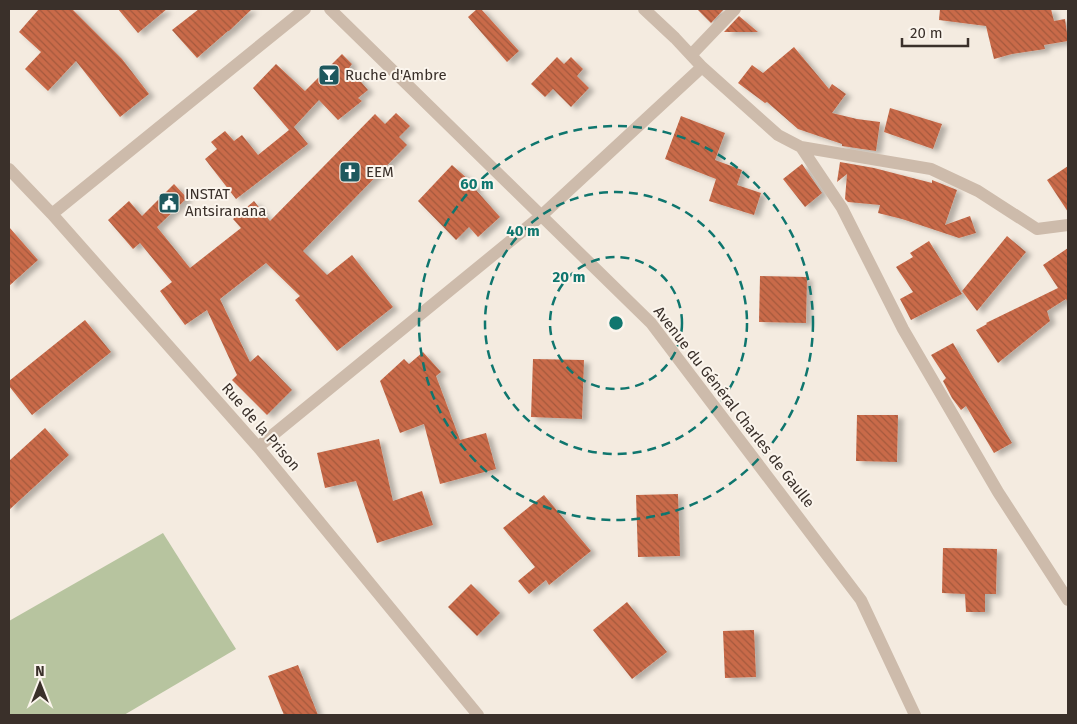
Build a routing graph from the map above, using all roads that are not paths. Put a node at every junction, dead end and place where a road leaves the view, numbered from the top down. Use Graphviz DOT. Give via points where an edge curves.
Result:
graph roads {
  1 [pos="305,9"];
  2 [pos="330,9"];
  3 [pos="644,9"];
  4 [pos="735,9"];
  5 [pos="691,55"];
  6 [pos="702,67"];
  7 [pos="801,147"];
  8 [pos="9,169"];
  9 [pos="52,214"];
  10 [pos="541,216"];
  11 [pos="1068,225"];
  12 [pos="258,447"];
  13 [pos="1068,600"];
  14 [pos="478,715"];
  15 [pos="915,715"];
  1 -- 9 [label="street"];
  2 -- 10 [label="street, Avenue du Général Charles de Gaulle"];
  3 -- 5 [label="street"];
  4 -- 5 [label="street"];
  5 -- 6 [label="street"];
  6 -- 7 [label="street" via="778,135"];
  6 -- 10 [label="street"];
  7 -- 11 [label="street" via="931,170 978,191 1037,229"];
  7 -- 13 [label="street" via="842,208 904,329 998,492"];
  8 -- 9 [label="street, Rue de la Prison"];
  9 -- 12 [label="street, Rue de la Prison"];
  10 -- 12 [label="street"];
  10 -- 15 [label="street, Avenue du Général Charles de Gaulle" via="651,323 861,600"];
  12 -- 14 [label="street, Rue de la Prison"];
}
